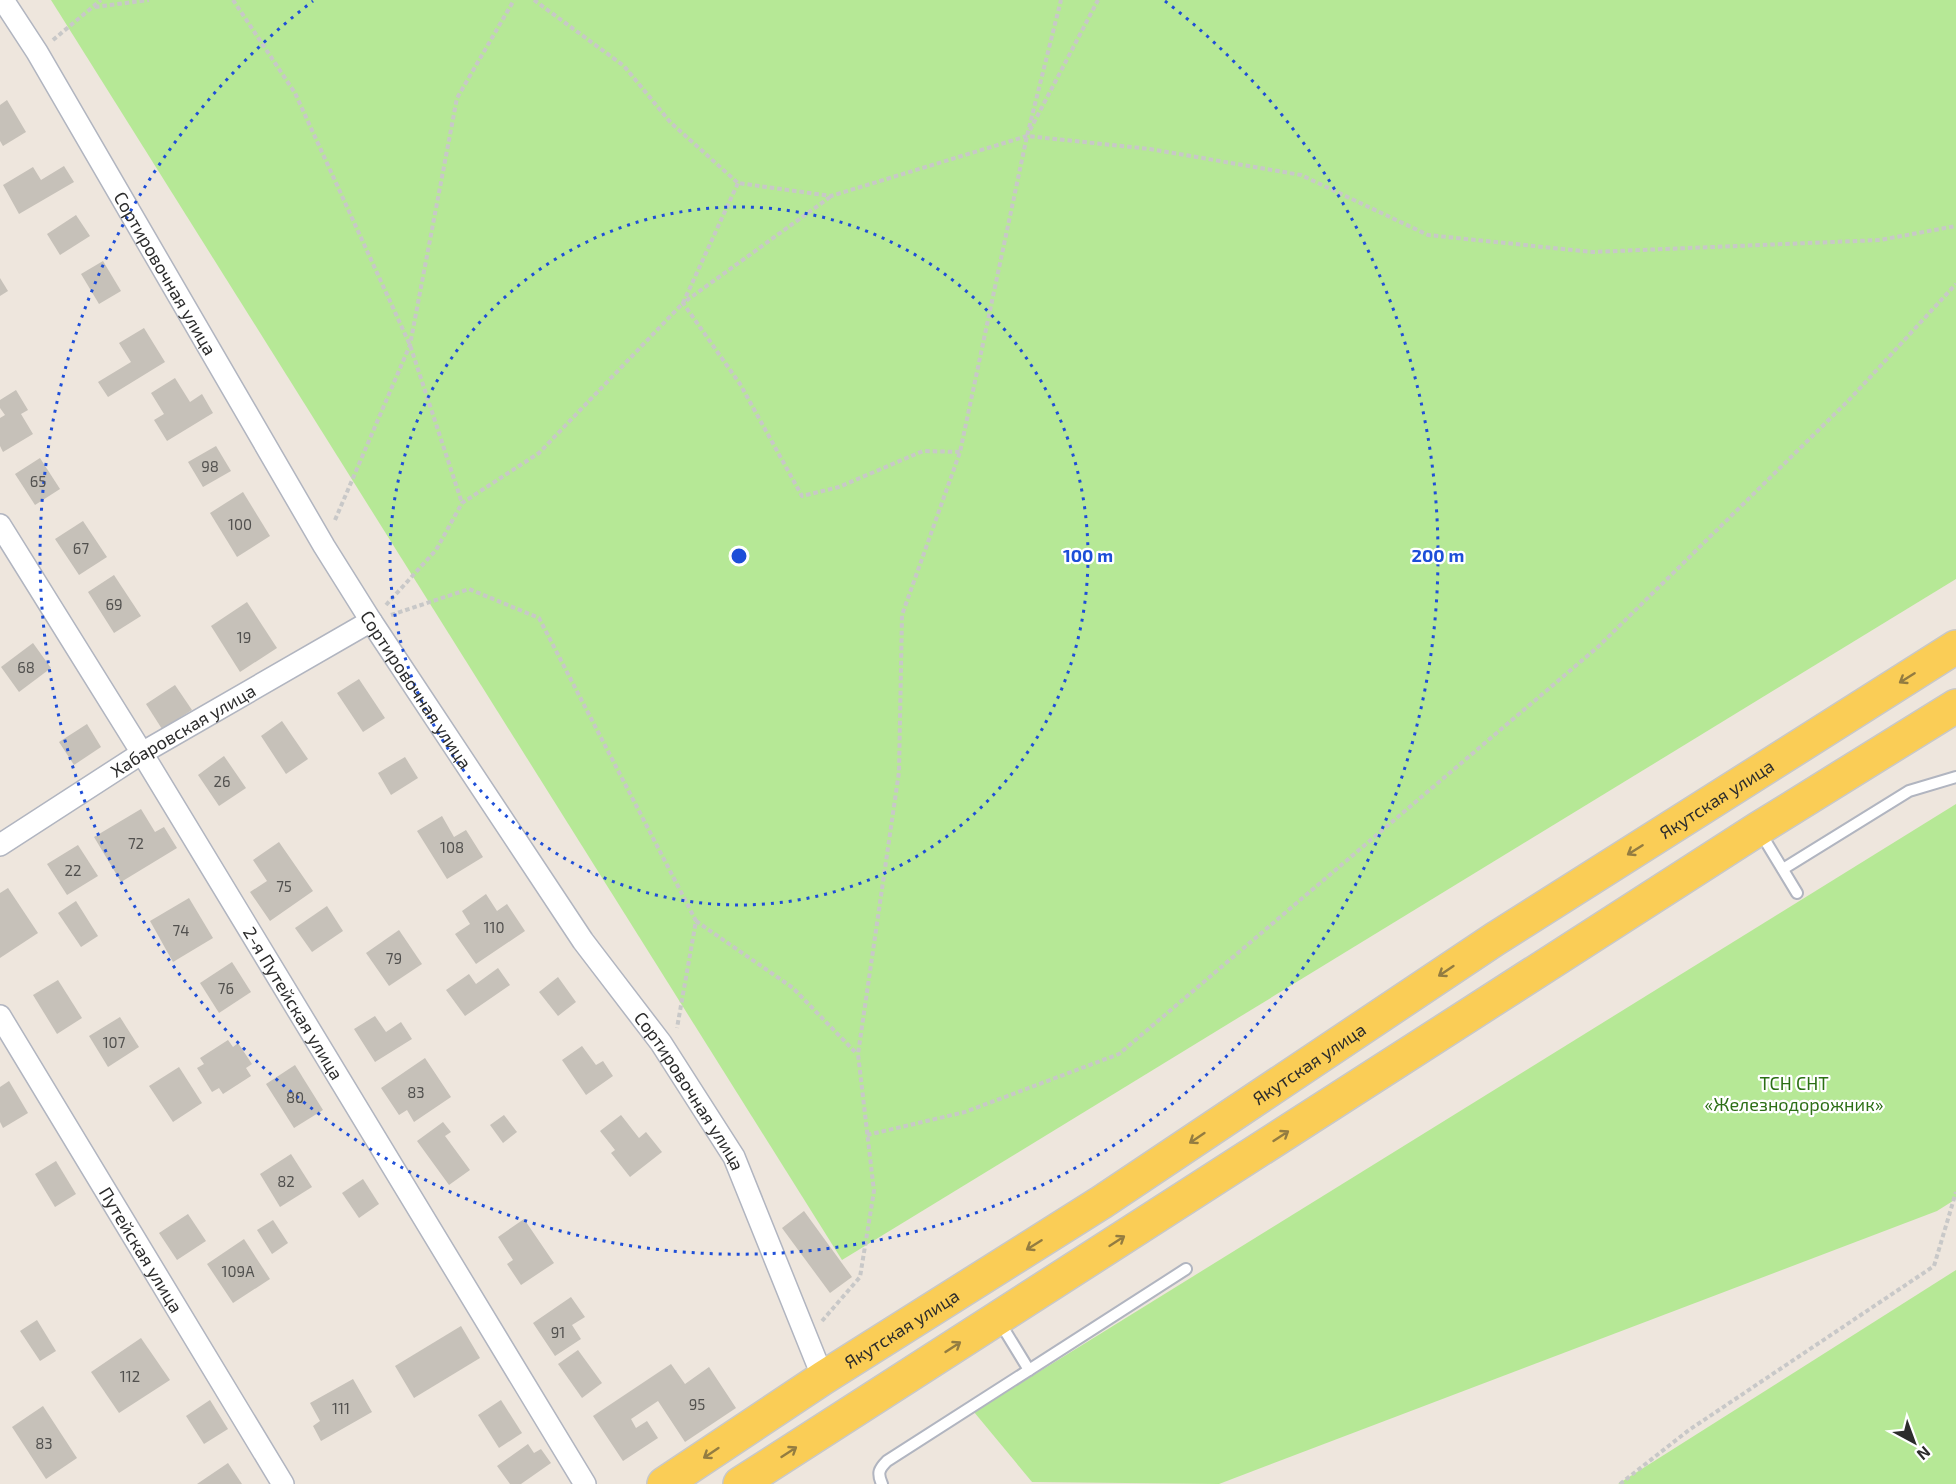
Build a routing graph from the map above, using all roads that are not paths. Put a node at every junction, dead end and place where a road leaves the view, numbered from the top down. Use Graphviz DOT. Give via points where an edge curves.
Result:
graph roads {
  1 [pos="3,0"];
  2 [pos="0,525"];
  3 [pos="371,621"];
  4 [pos="1956,647"];
  5 [pos="1956,706"];
  6 [pos="142,753"];
  7 [pos="1956,777"];
  8 [pos="1758,829"];
  9 [pos="0,845"];
  10 [pos="1783,870"];
  11 [pos="1797,893"];
  12 [pos="0,1016"];
  13 [pos="1186,1269"];
  14 [pos="997,1319"];
  15 [pos="818,1367"];
  16 [pos="1029,1370"];
  17 [pos="283,1484"];
  18 [pos="585,1484"];
  19 [pos="664,1484"];
  20 [pos="740,1484"];
  21 [pos="882,1484"];
  1 -- 3 [label="street, Сортировочная улица"];
  2 -- 6 [label="street, 2-я Путейская улица"];
  3 -- 6 [label="street, Хабаровская улица"];
  3 -- 15 [label="street, Сортировочная улица" via="583,941 661,1042 734,1157"];
  4 -- 15 [label="main road, Якутская улица, one-way" via="1495,939 1102,1202"];
  5 -- 8 [label="main road"];
  6 -- 9 [label="street, Хабаровская улица"];
  6 -- 18 [label="street, 2-я Путейская улица"];
  7 -- 10 [label="lane" via="1909,791"];
  8 -- 10 [label="lane"];
  14 -- 8 [label="main road, one-way"];
  10 -- 11 [label="lane"];
  12 -- 17 [label="street, Путейская улица"];
  13 -- 16 [label="lane"];
  14 -- 16 [label="lane"];
  20 -- 14 [label="main road, one-way"];
  15 -- 19 [label="main road, Якутская улица, one-way"];
  16 -- 21 [label="lane" via="888,1461 878,1475"];
}
